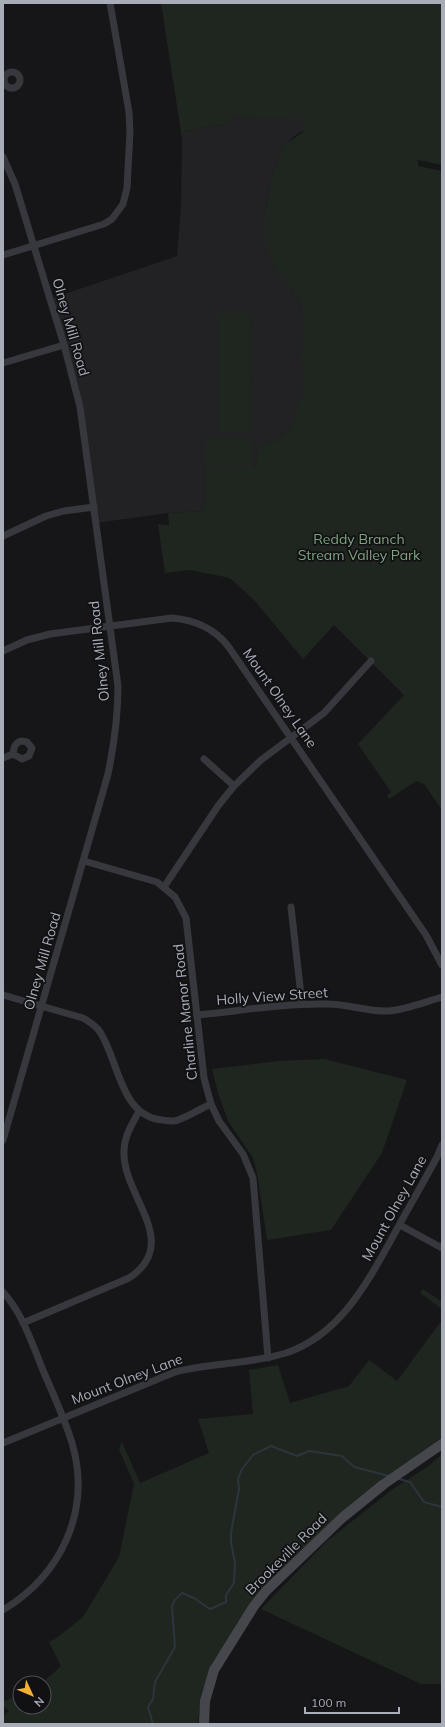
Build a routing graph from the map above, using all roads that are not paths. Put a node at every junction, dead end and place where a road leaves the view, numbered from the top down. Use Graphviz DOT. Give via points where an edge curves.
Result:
graph roads {
  1 [pos="110,3"];
  2 [pos="3,156"];
  3 [pos="33,246"];
  4 [pos="3,255"];
  5 [pos="64,345"];
  6 [pos="3,363"];
  7 [pos="94,506"];
  8 [pos="3,536"];
  9 [pos="110,626"];
  10 [pos="3,651"];
  11 [pos="371,661"];
  12 [pos="292,738"];
  13 [pos="13,754"];
  14 [pos="3,758"];
  15 [pos="204,759"];
  16 [pos="234,786"];
  17 [pos="84,860"];
  18 [pos="164,887"];
  19 [pos="291,907"];
  20 [pos="442,965"];
  21 [pos="3,995"];
  22 [pos="442,997"];
  23 [pos="302,1004"];
  24 [pos="42,1006"];
  25 [pos="197,1015"];
  26 [pos="211,1104"];
  27 [pos="139,1111"];
  28 [pos="3,1140"];
  29 [pos="442,1145"];
  30 [pos="400,1225"];
  31 [pos="442,1248"];
  32 [pos="3,1292"];
  33 [pos="23,1323"];
  34 [pos="268,1358"];
  35 [pos="63,1418"];
  36 [pos="3,1443"];
  37 [pos="442,1444"];
  38 [pos="3,1610"];
  39 [pos="204,1724"];
  1 -- 3 [label="street" via="129,112 127,188 123,204 104,224"];
  2 -- 3 [label="street, Olney Mill Road" via="15,184"];
  3 -- 4 [label="street"];
  3 -- 5 [label="street, Olney Mill Road"];
  5 -- 6 [label="street"];
  5 -- 7 [label="street, Olney Mill Road" via="80,407"];
  7 -- 8 [label="street" via="46,516"];
  7 -- 9 [label="street, Olney Mill Road"];
  9 -- 10 [label="street, Mount Olney Lane" via="50,634 27,640"];
  9 -- 12 [label="street, Mount Olney Lane" via="172,618 202,624 222,638"];
  9 -- 17 [label="street, Olney Mill Road" via="118,686 116,729 108,774"];
  11 -- 12 [label="street" via="324,713"];
  12 -- 16 [label="street" via="261,760"];
  12 -- 20 [label="street, Mount Olney Lane" via="426,935"];
  13 -- 14 [label="street"];
  15 -- 16 [label="street"];
  16 -- 18 [label="street"];
  17 -- 18 [label="street, Charline Manor Road" via="151,879"];
  17 -- 24 [label="street, Olney Mill Road"];
  18 -- 25 [label="street, Charline Manor Road" via="179,903 187,922"];
  19 -- 23 [label="street"];
  21 -- 24 [label="street"];
  22 -- 23 [label="street, Holly View Street" via="389,1010"];
  23 -- 25 [label="street, Holly View Street"];
  24 -- 27 [label="street" via="83,1018 99,1031 127,1095"];
  24 -- 28 [label="street, Olney Mill Road"];
  25 -- 26 [label="street, Charline Manor Road" via="204,1078"];
  26 -- 27 [label="street" via="171,1121 155,1120"];
  26 -- 34 [label="street, Charline Manor Road" via="219,1121 243,1154 253,1178"];
  27 -- 33 [label="street" via="127,1133 123,1155 127,1173 150,1228 152,1243 147,1262 129,1278"];
  29 -- 30 [label="street, Mount Olney Lane"];
  30 -- 31 [label="street"];
  30 -- 34 [label="street, Mount Olney Lane" via="365,1286 340,1318 306,1344"];
  32 -- 33 [label="street"];
  33 -- 35 [label="street"];
  34 -- 35 [label="street, Mount Olney Lane" via="194,1367 175,1372"];
  35 -- 36 [label="street, Mount Olney Lane"];
  35 -- 38 [label="street" via="72,1444 78,1479 76,1507 70,1529 61,1552 39,1583"];
  37 -- 39 [label="street, Brookeville Road" via="384,1484 336,1524 277,1579 254,1606 214,1670 205,1701"];
}
